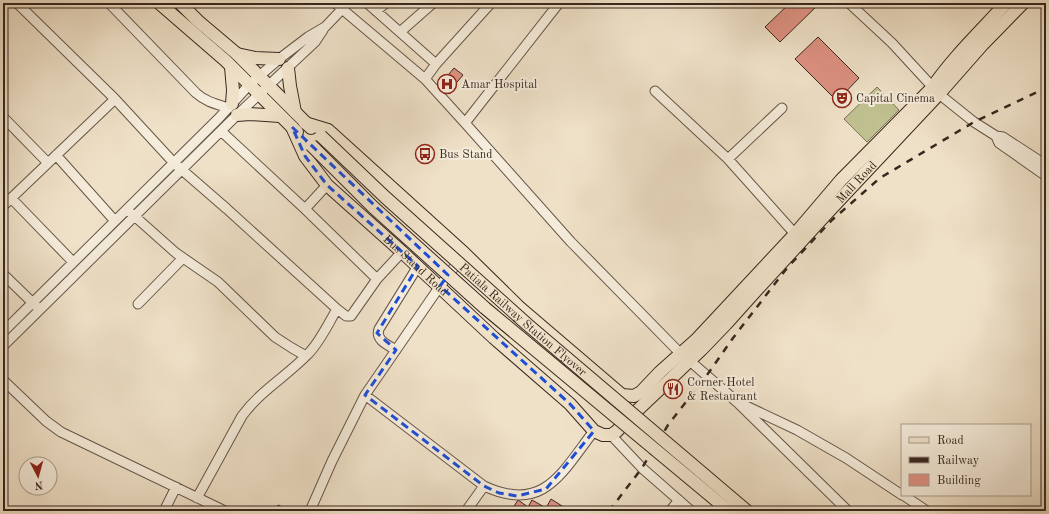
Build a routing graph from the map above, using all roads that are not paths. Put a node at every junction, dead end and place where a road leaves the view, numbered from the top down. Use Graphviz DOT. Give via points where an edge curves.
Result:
graph roads {
  1 [pos="17,3"];
  2 [pos="109,3"];
  3 [pos="159,3"];
  4 [pos="180,3"];
  5 [pos="367,3"];
  6 [pos="386,3"];
  7 [pos="433,3"];
  8 [pos="491,3"];
  9 [pos="559,3"];
  10 [pos="848,3"];
  11 [pos="1006,3"];
  12 [pos="1023,3"];
  13 [pos="341,5"];
  14 [pos="376,11"];
  15 [pos="325,27"];
  16 [pos="400,32"];
  17 [pos="237,54"];
  18 [pos="279,59"];
  19 [pos="436,64"];
  20 [pos="231,67"];
  21 [pos="288,68"];
  22 [pos="259,76"];
  23 [pos="424,79"];
  24 [pos="249,85"];
  25 [pos="269,86"];
  26 [pos="936,91"];
  27 [pos="655,92"];
  28 [pos="259,96"];
  29 [pos="115,99"];
  30 [pos="782,108"];
  31 [pos="233,109"];
  32 [pos="296,112"];
  33 [pos="280,116"];
  34 [pos="3,117"];
  35 [pos="305,123"];
  36 [pos="465,123"];
  37 [pos="292,127"];
  38 [pos="221,132"];
  39 [pos="996,136"];
  40 [pos="56,156"];
  41 [pos="728,159"];
  42 [pos="48,163"];
  43 [pos="174,163"];
  44 [pos="1046,165"];
  45 [pos="182,169"];
  46 [pos="1046,176"];
  47 [pos="327,185"];
  48 [pos="12,198"];
  49 [pos="3,206"];
  50 [pos="127,209"];
  51 [pos="305,209"];
  52 [pos="134,217"];
  53 [pos="115,221"];
  54 [pos="795,234"];
  55 [pos="402,252"];
  56 [pos="464,253"];
  57 [pos="183,258"];
  58 [pos="73,262"];
  59 [pos="418,266"];
  60 [pos="3,274"];
  61 [pos="377,279"];
  62 [pos="440,286"];
  63 [pos="33,303"];
  64 [pos="138,304"];
  65 [pos="336,309"];
  66 [pos="40,310"];
  67 [pos="3,332"];
  68 [pos="3,346"];
  69 [pos="396,350"];
  70 [pos="306,356"];
  71 [pos="685,357"];
  72 [pos="3,380"];
  73 [pos="366,395"];
  74 [pos="737,402"];
  75 [pos="594,431"];
  76 [pos="611,435"];
  77 [pos="484,486"];
  78 [pos="176,487"];
  79 [pos="901,494"];
  80 [pos="904,496"];
  81 [pos="197,498"];
  82 [pos="679,500"];
  83 [pos="164,511"];
  84 [pos="226,511"];
  85 [pos="310,511"];
  86 [pos="466,511"];
  87 [pos="670,511"];
  88 [pos="691,511"];
  89 [pos="729,511"];
  90 [pos="747,511"];
  91 [pos="848,511"];
  92 [pos="927,511"];
  1 -- 29 [label="street"];
  2 -- 31 [label="street" via="204,100"];
  3 -- 20 [label="main road, Bus Stand Road"];
  4 -- 17 [label="main road"];
  5 -- 14 [label="street"];
  6 -- 14 [label="street"];
  7 -- 16 [label="street"];
  8 -- 19 [label="street"];
  9 -- 36 [label="street"];
  10 -- 26 [label="street" via="892,43"];
  11 -- 26 [label="main road, Mall Road" via="940,75"];
  12 -- 26 [label="main road, Mall Road"];
  13 -- 15 [label="street"];
  13 -- 23 [label="street"];
  14 -- 16 [label="street"];
  15 -- 18 [label="street"];
  15 -- 21 [label="street" via="315,42"];
  16 -- 19 [label="street"];
  17 -- 18 [label="main road"];
  17 -- 22 [label="main road"];
  18 -- 22 [label="street"];
  19 -- 23 [label="street"];
  20 -- 24 [label="main road, Bus Stand Road"];
  20 -- 31 [label="main road"];
  21 -- 25 [label="street"];
  21 -- 32 [label="main road"];
  22 -- 24 [label="street"];
  22 -- 25 [label="main road"];
  23 -- 36 [label="street"];
  24 -- 28 [label="main road, Bus Stand Road"];
  24 -- 31 [label="street"];
  25 -- 28 [label="street"];
  25 -- 32 [label="main road"];
  26 -- 39 [label="street"];
  26 -- 54 [label="main road, Mall Road" via="841,180"];
  26 -- 71 [label="main road, Mall Road" via="726,324"];
  27 -- 41 [label="street"];
  28 -- 31 [label="street"];
  28 -- 33 [label="main road, Bus Stand Road"];
  29 -- 40 [label="street"];
  29 -- 43 [label="street"];
  30 -- 41 [label="street"];
  31 -- 33 [label="main road" via="250,114"];
  31 -- 38 [label="street"];
  31 -- 43 [label="street"];
  32 -- 35 [label="main road"];
  33 -- 37 [label="main road, Bus Stand Road"];
  34 -- 42 [label="street"];
  35 -- 56 [label="main road" via="328,130"];
  35 -- 90 [label="main road, Patiala Railway Station Flyover, bridge" via="528,325"];
  36 -- 71 [label="street" via="571,242"];
  37 -- 47 [label="main road, Bus Stand Road" via="305,156"];
  37 -- 89 [label="main road, Patiala Railway Station Flyover, bridge" via="373,207 485,308"];
  38 -- 45 [label="street"];
  38 -- 51 [label="street"];
  39 -- 44 [label="street" via="1003,137"];
  39 -- 46 [label="street" via="999,143"];
  40 -- 42 [label="street"];
  40 -- 53 [label="street"];
  41 -- 54 [label="street"];
  42 -- 48 [label="street"];
  43 -- 45 [label="street"];
  43 -- 50 [label="street"];
  45 -- 52 [label="street"];
  45 -- 65 [label="street"];
  47 -- 51 [label="street"];
  47 -- 55 [label="main road, Bus Stand Road"];
  48 -- 49 [label="street"];
  48 -- 58 [label="street"];
  50 -- 52 [label="street"];
  50 -- 53 [label="street"];
  51 -- 61 [label="street"];
  52 -- 57 [label="street"];
  52 -- 66 [label="street"];
  53 -- 58 [label="street"];
  54 -- 71 [label="main road, Mall Road" via="696,340"];
  55 -- 59 [label="main road, Bus Stand Road"];
  55 -- 61 [label="street"];
  56 -- 62 [label="street"];
  56 -- 71 [label="main road" via="519,307 622,395 634,396 641,392 660,372"];
  57 -- 64 [label="street"];
  57 -- 70 [label="street" via="218,282 276,337"];
  58 -- 63 [label="street"];
  59 -- 62 [label="main road, Bus Stand Road"];
  59 -- 69 [label="street" via="377,333"];
  60 -- 63 [label="street"];
  61 -- 65 [label="street" via="350,317"];
  62 -- 69 [label="street"];
  62 -- 75 [label="main road, Bus Stand Road" via="494,338 570,404"];
  63 -- 66 [label="street"];
  63 -- 67 [label="street"];
  65 -- 70 [label="street"];
  66 -- 68 [label="street"];
  69 -- 73 [label="street"];
  70 -- 81 [label="street" via="250,405"];
  71 -- 74 [label="street"];
  71 -- 76 [label="main road"];
  72 -- 78 [label="street" via="61,432"];
  73 -- 77 [label="street"];
  73 -- 85 [label="street"];
  74 -- 79 [label="street" via="797,430"];
  74 -- 91 [label="street"];
  75 -- 76 [label="main road"];
  75 -- 77 [label="street" via="557,479 546,489 517,496 499,493"];
  76 -- 82 [label="street" via="642,468"];
  77 -- 86 [label="street"];
  78 -- 81 [label="street"];
  78 -- 83 [label="street"];
  80 -- 92 [label="street"];
  81 -- 84 [label="street"];
  82 -- 87 [label="street"];
  82 -- 88 [label="street"];
}
